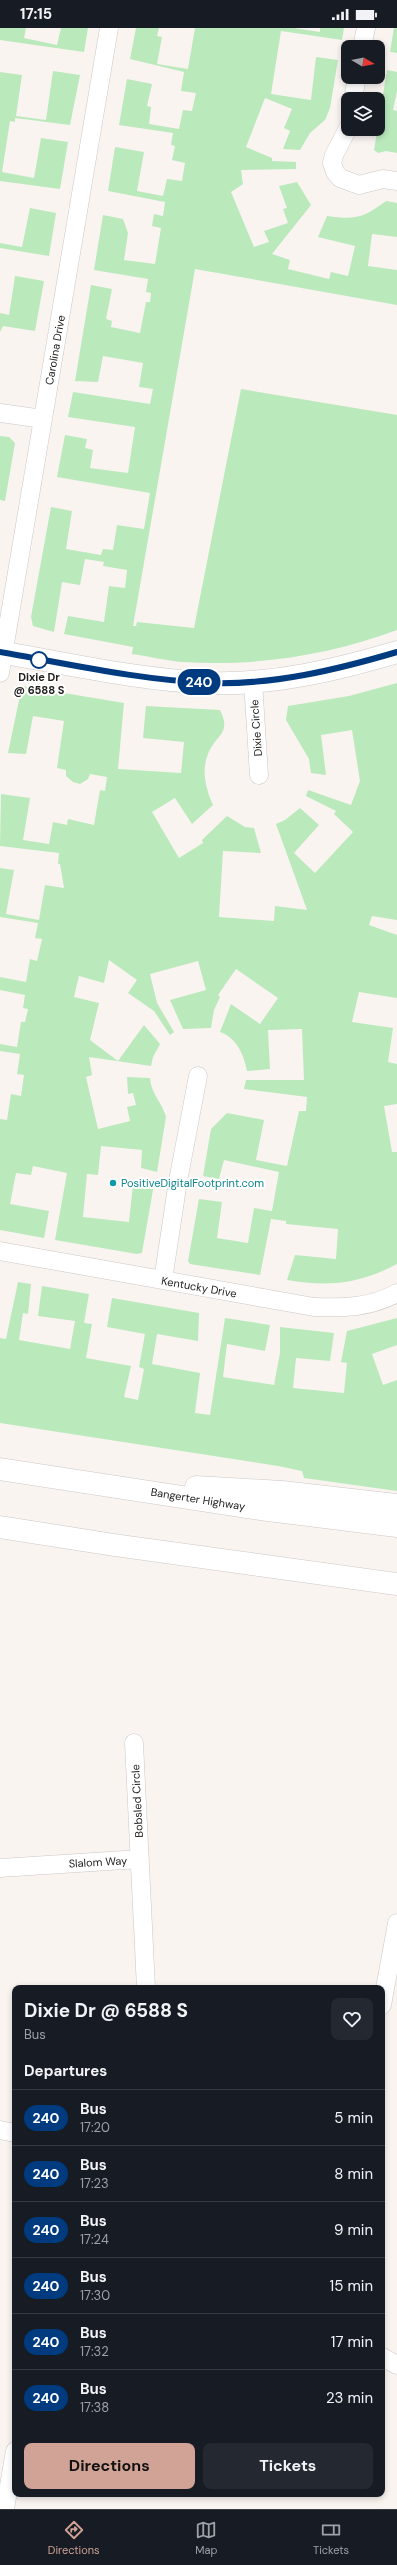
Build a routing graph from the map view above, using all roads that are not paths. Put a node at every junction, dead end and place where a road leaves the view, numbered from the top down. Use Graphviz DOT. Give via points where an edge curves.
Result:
graph roads {
  1 [pos="109,28"];
  2 [pos="366,28"];
  3 [pos="363,40"];
  4 [pos="344,136"];
  5 [pos="397,181"];
  6 [pos="0,413"];
  7 [pos="43,420"];
  8 [pos="397,652"];
  9 [pos="1,659"];
  10 [pos="253,682"];
  11 [pos="259,775"];
  12 [pos="198,1076"];
  13 [pos="0,1251"];
  14 [pos="163,1280"];
  15 [pos="397,1293"];
  16 [pos="0,1469"];
  17 [pos="73,1480"];
  18 [pos="397,1505"];
  19 [pos="397,1526"];
  20 [pos="0,1527"];
  21 [pos="397,1584"];
  22 [pos="134,1743"];
  23 [pos="140,1860"];
  24 [pos="0,1868"];
  25 [pos="397,1923"];
  26 [pos="146,1985"];
  27 [pos="385,1989"];
  28 [pos="0,2130"];
  29 [pos="12,2133"];
  30 [pos="385,2359"];
  31 [pos="397,2365"];
  32 [pos="12,2468"];
  33 [pos="5,2509"];
  1 -- 7 [label="street, Carolina Drive"];
  2 -- 3 [label="street"];
  4 -- 5 [label="street" via="332,163 340,178 354,184 383,178"];
  6 -- 7 [label="street"];
  7 -- 9 [label="street, Carolina Drive"];
  8 -- 10 [label="main road" via="318,673"];
  9 -- 10 [label="main road" via="162,680"];
  10 -- 11 [label="street, Dixie Circle"];
  12 -- 14 [label="street"];
  13 -- 14 [label="street, Kentucky Drive"];
  14 -- 15 [label="street, Kentucky Drive" via="314,1307 350,1309 380,1302"];
  16 -- 17 [label="main road, Bangerter Highway"];
  17 -- 18 [label="main road" via="274,1491"];
  17 -- 19 [label="main road, Bangerter Highway" via="260,1509"];
  20 -- 21 [label="main road" via="114,1546"];
  22 -- 23 [label="street, Bobsled Circle"];
  23 -- 24 [label="street, Slalom Way"];
  23 -- 26 [label="street, Slalom Way"];
  25 -- 27 [label="street"];
  28 -- 29 [label="street"];
  30 -- 31 [label="street"];
  32 -- 33 [label="street"];
}
